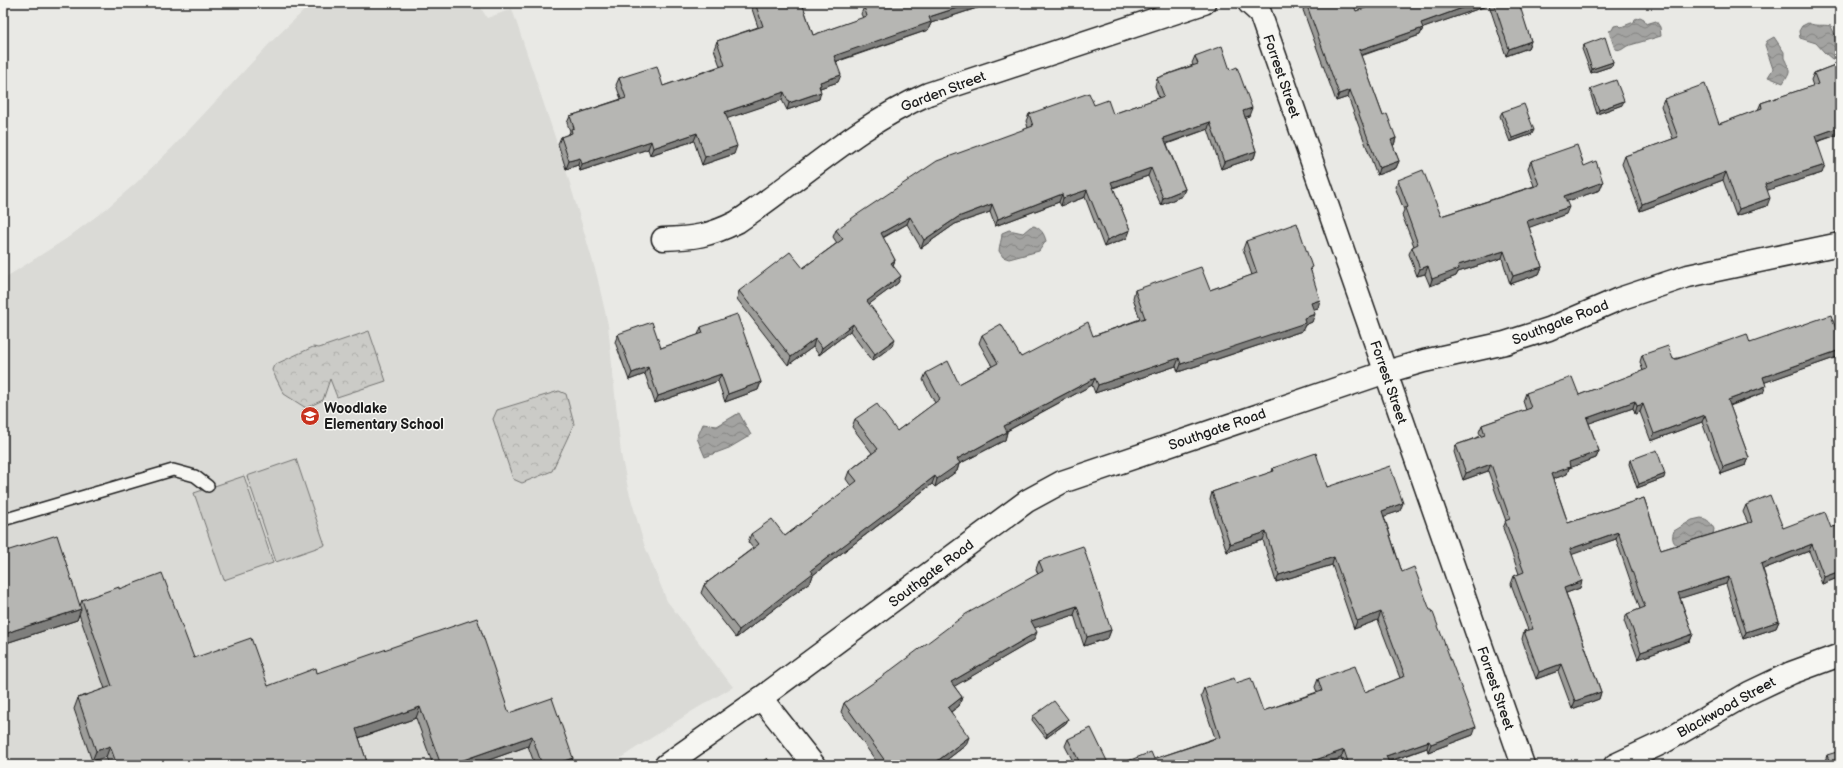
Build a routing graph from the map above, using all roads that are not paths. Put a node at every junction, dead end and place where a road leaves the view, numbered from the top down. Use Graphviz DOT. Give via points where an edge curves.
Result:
graph roads {
  1 [pos="1204,3"];
  2 [pos="1249,3"];
  3 [pos="663,239"];
  4 [pos="1840,244"];
  5 [pos="1386,372"];
  6 [pos="208,486"];
  7 [pos="3,520"];
  8 [pos="1840,655"];
  9 [pos="761,698"];
  10 [pos="666,765"];
  11 [pos="814,765"];
  12 [pos="1523,765"];
  13 [pos="1615,765"];
  1 -- 3 [label="street, Garden Street" via="928,94 902,105 737,222 715,233 692,238"];
  2 -- 5 [label="street, Forrest Street" via="1260,13"];
  4 -- 5 [label="street, Southgate Road" via="1688,276 1619,299 1549,329 1505,344 1424,361"];
  5 -- 9 [label="street, Southgate Road" via="1062,482 1027,501"];
  5 -- 12 [label="street, Forrest Street"];
  6 -- 7 [label="lane" via="195,476 172,470"];
  8 -- 13 [label="street, Blackwood Street" via="1791,673 1749,693 1664,742"];
  9 -- 10 [label="street, Southgate Road"];
  9 -- 11 [label="street"];
}
